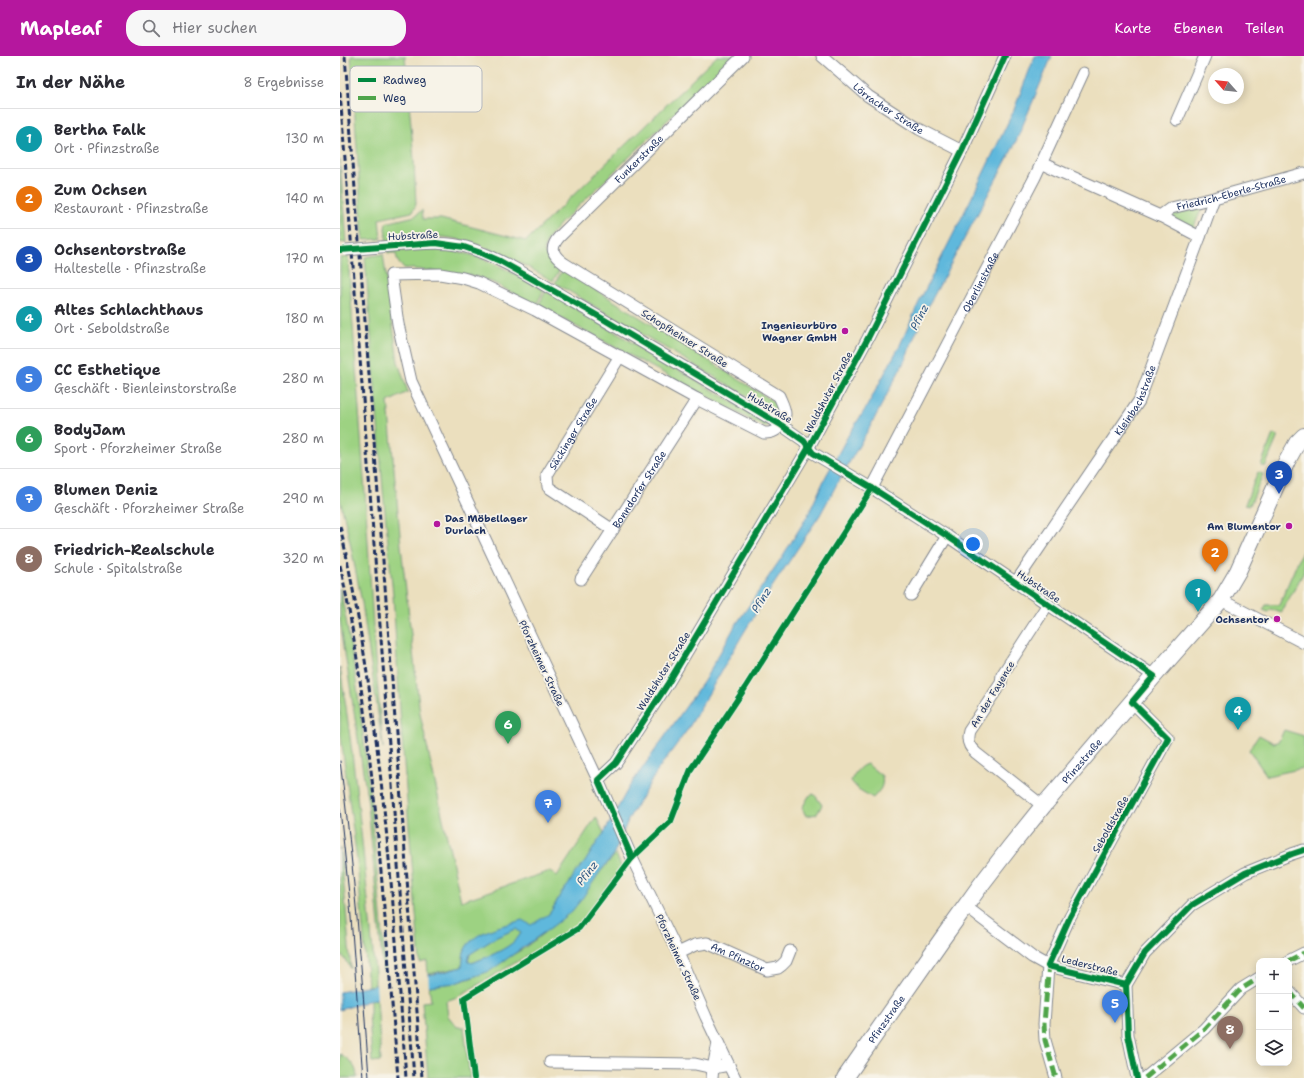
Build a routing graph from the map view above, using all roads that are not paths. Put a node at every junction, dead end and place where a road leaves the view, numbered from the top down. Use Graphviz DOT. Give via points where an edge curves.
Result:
graph roads {
  1 [pos="743,56"];
  2 [pos="822,56"];
  3 [pos="1006,56"];
  4 [pos="1204,56"];
  5 [pos="1083,73"];
  6 [pos="1177,120"];
  7 [pos="962,151"];
  8 [pos="1041,163"];
  9 [pos="1304,172"];
  10 [pos="1214,198"];
  11 [pos="1160,216"];
  12 [pos="1200,238"];
  13 [pos="343,250"];
  14 [pos="565,264"];
  15 [pos="391,275"];
  16 [pos="620,356"];
  17 [pos="697,399"];
  18 [pos="781,425"];
  19 [pos="1304,436"];
  20 [pos="809,448"];
  21 [pos="872,488"];
  22 [pos="613,530"];
  23 [pos="947,536"];
  24 [pos="581,580"];
  25 [pos="1016,582"];
  26 [pos="911,595"];
  27 [pos="1221,600"];
  28 [pos="1048,604"];
  29 [pos="1304,643"];
  30 [pos="1154,676"];
  31 [pos="1132,702"];
  32 [pos="598,780"];
  33 [pos="1043,806"];
  34 [pos="1304,850"];
  35 [pos="965,906"];
  36 [pos="790,952"];
  37 [pos="678,953"];
  38 [pos="1304,953"];
  39 [pos="1292,959"];
  40 [pos="1048,966"];
  41 [pos="1256,980"];
  42 [pos="1126,985"];
  43 [pos="1292,994"];
  44 [pos="1304,1008"];
  45 [pos="718,1044"];
  46 [pos="550,1062"];
  47 [pos="729,1065"];
  48 [pos="713,1073"];
  49 [pos="736,1078"];
  50 [pos="845,1078"];
  51 [pos="1056,1078"];
  52 [pos="1137,1078"];
  53 [pos="1145,1078"];
  1 -- 14 [label="street, Funkerstraße" via="554,242 556,258"];
  2 -- 7 [label="street, Lörracher Straße" via="868,96 919,129"];
  3 -- 7 [label="street, Waldshuter Straße"];
  4 -- 6 [label="street"];
  5 -- 8 [label="street, Oberlinstraße"];
  7 -- 20 [label="street, Waldshuter Straße" via="868,338"];
  8 -- 11 [label="street, Friedrich-Eberle-Straße"];
  8 -- 21 [label="street, Oberlinstraße"];
  9 -- 10 [label="street, Friedrich-Eberle-Straße"];
  10 -- 11 [label="street, Friedrich-Eberle-Straße" via="1171,208"];
  10 -- 12 [label="street, Kleinbachstraße"];
  11 -- 12 [label="street, Friedrich-Eberle-Straße"];
  12 -- 25 [label="street, Kleinbachstraße" via="1139,401"];
  13 -- 18 [label="street, Hubstraße, bridge" via="436,243 464,247 500,261"];
  14 -- 18 [label="street, Schopfheimer Straße" via="779,396 785,413"];
  15 -- 16 [label="street, Hubstraße" via="440,274 479,283"];
  15 -- 32 [label="street, Pforzheimer Straße" via="398,324 411,380"];
  16 -- 17 [label="street, Hubstraße"];
  16 -- 22 [label="street, Säckinger Straße" via="547,475 548,487"];
  17 -- 18 [label="street, Hubstraße" via="764,433 770,433"];
  17 -- 22 [label="street, Bonndorfer Straße"];
  18 -- 20 [label="street, Hubstraße" via="799,437"];
  19 -- 27 [label="main road, Pfinzstraße" via="1287,461 1238,571"];
  20 -- 21 [label="street, Hubstraße" via="813,453"];
  20 -- 32 [label="street, Waldshuter Straße" via="667,686 616,763"];
  21 -- 23 [label="street, Hubstraße"];
  22 -- 24 [label="street, Bonndorfer Straße"];
  23 -- 25 [label="street, Hubstraße"];
  23 -- 26 [label="street"];
  25 -- 28 [label="street, Hubstraße"];
  27 -- 29 [label="street"];
  27 -- 30 [label="main road, Pfinzstraße"];
  28 -- 30 [label="street, Hubstraße"];
  28 -- 33 [label="street, An der Fayence" via="1002,675 1000,683 967,737 976,754"];
  30 -- 31 [label="main road, Pfinzstraße"];
  31 -- 33 [label="main road, Pfinzstraße"];
  31 -- 40 [label="street, Seboldstraße" via="1168,738 1070,917"];
  32 -- 37 [label="street, Pforzheimer Straße"];
  33 -- 35 [label="main road, Pfinzstraße"];
  34 -- 42 [label="street" via="1245,873 1192,905 1145,953"];
  35 -- 40 [label="street, Lederstraße" via="1032,957"];
  35 -- 50 [label="main road, Pfinzstraße"];
  36 -- 37 [label="street, Am Pfinztor" via="786,962 778,968 767,970 707,943 695,945"];
  37 -- 45 [label="street, Pforzheimer Straße"];
  38 -- 39 [label="street"];
  40 -- 42 [label="street, Lederstraße"];
  40 -- 51 [label="street, Seboldstraße" via="1045,1040"];
  41 -- 53 [label="street" via="1241,989 1204,1029"];
  42 -- 52 [label="street" via="1128,1035"];
  43 -- 44 [label="street"];
  45 -- 47 [label="street, Pforzheimer Straße"];
  45 -- 48 [label="street"];
  46 -- 48 [label="street" via="688,1064"];
  47 -- 48 [label="street"];
  47 -- 49 [label="street, Pforzheimer Straße"];
}
